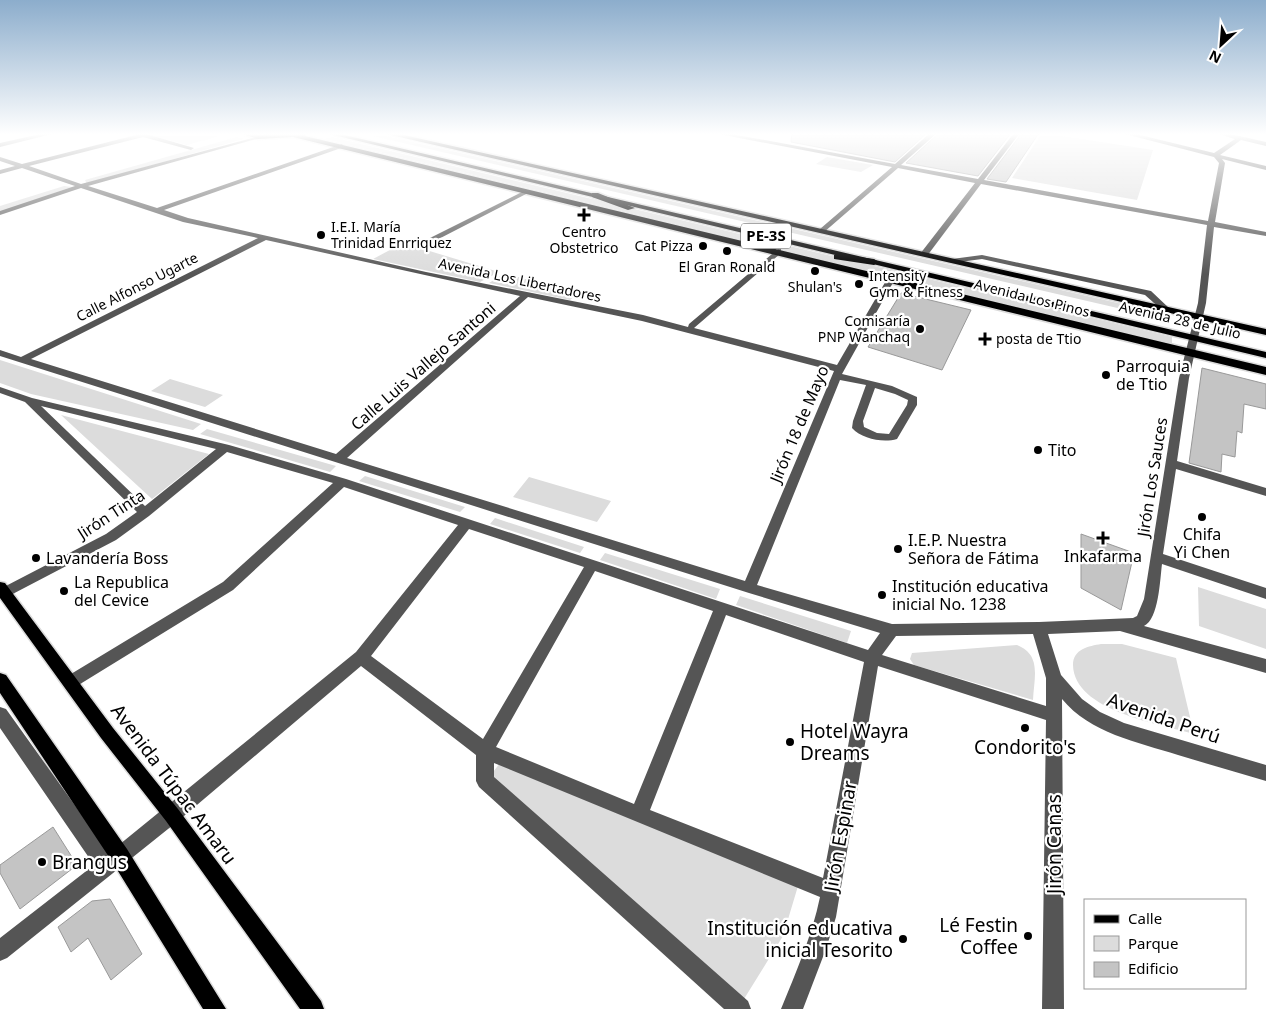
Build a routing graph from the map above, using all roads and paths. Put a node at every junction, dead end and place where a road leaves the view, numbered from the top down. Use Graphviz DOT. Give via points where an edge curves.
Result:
graph roads {
  1 [pos="62,180"];
  2 [pos="80,180"];
  3 [pos="101,180"];
  4 [pos="244,180"];
  5 [pos="478,180"];
  6 [pos="531,180"];
  7 [pos="558,180"];
  8 [pos="594,180"];
  9 [pos="879,180"];
  10 [pos="974,180"];
  11 [pos="1219,180"];
  12 [pos="979,181"];
  13 [pos="70,183"];
  14 [pos="80,186"];
  15 [pos="526,192"];
  16 [pos="619,194"];
  17 [pos="595,195"];
  18 [pos="0,205"];
  19 [pos="726,210"];
  20 [pos="156,211"];
  21 [pos="0,213"];
  22 [pos="765,218"];
  23 [pos="1211,224"];
  24 [pos="823,231"];
  25 [pos="696,232"];
  26 [pos="1266,234"];
  27 [pos="265,238"];
  28 [pos="725,238"];
  29 [pos="420,245"];
  30 [pos="778,251"];
  31 [pos="924,254"];
  32 [pos="876,259"];
  33 [pos="891,279"];
  34 [pos="526,296"];
  35 [pos="1199,316"];
  36 [pos="692,326"];
  37 [pos="1266,332"];
  38 [pos="1195,334"];
  39 [pos="1266,346"];
  40 [pos="0,353"];
  41 [pos="1190,354"];
  42 [pos="1266,355"];
  43 [pos="22,360"];
  44 [pos="1266,371"];
  45 [pos="838,373"];
  46 [pos="871,385"];
  47 [pos="0,390"];
  48 [pos="29,400"];
  49 [pos="225,448"];
  50 [pos="339,458"];
  51 [pos="1170,463"];
  52 [pos="342,482"];
  53 [pos="1266,492"];
  54 [pos="145,513"];
  55 [pos="467,523"];
  56 [pos="1156,557"];
  57 [pos="592,565"];
  58 [pos="749,588"];
  59 [pos="2,590"];
  60 [pos="1266,594"];
  61 [pos="722,608"];
  62 [pos="1121,626"];
  63 [pos="1040,628"];
  64 [pos="892,630"];
  65 [pos="361,657"];
  66 [pos="872,658"];
  67 [pos="1266,666"];
  68 [pos="1054,678"];
  69 [pos="0,680"];
  70 [pos="72,682"];
  71 [pos="1055,716"];
  72 [pos="2,722"];
  73 [pos="485,751"];
  74 [pos="1266,773"];
  75 [pos="172,814"];
  76 [pos="639,815"];
  77 [pos="113,862"];
  78 [pos="830,891"];
  79 [pos="0,951"];
  80 [pos="215,1009"];
  81 [pos="312,1009"];
  82 [pos="740,1009"];
  83 [pos="792,1009"];
  84 [pos="1053,1009"];
  1 -- 13 [label="street, Avenida Los Libertadores"];
  2 -- 13 [label="street"];
  3 -- 14 [label="street"];
  4 -- 20 [label="street"];
  5 -- 15 [label="highway, Avenida Los Pinos"];
  6 -- 17 [label="main road, Avenida 28 de Julio / PE-3S"];
  7 -- 16 [label="main road, Avenida 28 de Julio / PE-3S"];
  8 -- 19 [label="highway, Avenida 28 de Julio"];
  9 -- 24 [label="street"];
  10 -- 12 [label="street"];
  11 -- 23 [label="street, Jirón Los Sauces"];
  12 -- 23 [label="street"];
  12 -- 31 [label="street"];
  13 -- 14 [label="street, Avenida Los Libertadores"];
  13 -- 18 [label="street"];
  14 -- 20 [label="street, Avenida Los Libertadores"];
  14 -- 21 [label="street"];
  15 -- 25 [label="highway, Avenida Los Pinos"];
  15 -- 29 [label="street"];
  16 -- 19 [label="highway"];
  16 -- 32 [label="main road, Avenida 28 de Julio / PE-3S"];
  17 -- 25 [label="highway"];
  17 -- 32 [label="main road, Avenida 28 de Julio / PE-3S"];
  19 -- 22 [label="highway, Avenida 28 de Julio"];
  20 -- 27 [label="street, Avenida Los Libertadores"];
  22 -- 24 [label="highway, Avenida 28 de Julio"];
  22 -- 32 [label="highway"];
  23 -- 26 [label="street"];
  23 -- 35 [label="street, Jirón Los Sauces"];
  24 -- 31 [label="highway, Avenida 28 de Julio"];
  25 -- 28 [label="highway, Avenida Los Pinos"];
  27 -- 34 [label="street, Avenida Los Libertadores"];
  27 -- 43 [label="street, Calle Alfonso Ugarte"];
  28 -- 30 [label="highway, Avenida Los Pinos"];
  28 -- 32 [label="highway" via="801,252"];
  30 -- 33 [label="highway, Avenida Los Pinos"];
  30 -- 36 [label="street"];
  31 -- 35 [label="highway, Avenida 28 de Julio"];
  32 -- 38 [label="main road, Avenida 28 de Julio / PE-3S"];
  33 -- 41 [label="highway, Avenida Los Pinos"];
  33 -- 45 [label="street, Jirón 18 de Mayo"];
  34 -- 45 [label="street, Avenida Los Libertadores" via="643,318"];
  34 -- 50 [label="street, Calle Luis Vallejo Santoni"];
  35 -- 37 [label="highway, Avenida 28 de Julio"];
  35 -- 38 [label="street, Jirón Los Sauces"];
  38 -- 39 [label="main road, Avenida 28 de Julio / PE-3S"];
  38 -- 41 [label="street, Jirón Los Sauces"];
  38 -- 42 [label="main road, Avenida 28 de Julio / PE-3S"];
  40 -- 43 [label="street"];
  41 -- 44 [label="highway, Avenida Los Pinos"];
  41 -- 51 [label="street, Jirón Los Sauces"];
  43 -- 50 [label="street"];
  45 -- 46 [label="street, Avenida Los Libertadores"];
  45 -- 58 [label="street, Jirón 18 de Mayo"];
  46 -- 46 [label="street, Avenida Los Libertadores" via="908,394 912,399 912,405 893,437 883,438 858,428"];
  47 -- 48 [label="street"];
  48 -- 49 [label="street"];
  48 -- 54 [label="street"];
  49 -- 52 [label="street"];
  49 -- 54 [label="street, Jirón Tinta"];
  50 -- 58 [label="street"];
  51 -- 53 [label="street"];
  51 -- 56 [label="street, Jirón Los Sauces"];
  52 -- 55 [label="street"];
  52 -- 70 [label="street" via="228,586"];
  54 -- 59 [label="street, Jirón Tinta" via="112,537"];
  55 -- 57 [label="street"];
  55 -- 65 [label="street"];
  56 -- 60 [label="street"];
  56 -- 62 [label="street, Jirón Los Sauces" via="1148,612 1143,620"];
  57 -- 61 [label="street"];
  57 -- 73 [label="street"];
  58 -- 64 [label="street"];
  59 -- 70 [label="main road, Avenida Túpac Amaru"];
  61 -- 66 [label="street"];
  61 -- 76 [label="street"];
  62 -- 63 [label="street"];
  62 -- 67 [label="street"];
  63 -- 64 [label="street"];
  63 -- 68 [label="street, Avenida Perú"];
  64 -- 66 [label="street"];
  65 -- 73 [label="street"];
  65 -- 75 [label="street"];
  66 -- 71 [label="street"];
  66 -- 78 [label="street, Jirón Espinar"];
  68 -- 71 [label="street, Jirón Canas"];
  68 -- 74 [label="street, Avenida Perú" via="1076,704 1121,730"];
  69 -- 77 [label="main road"];
  70 -- 75 [label="main road, Avenida Túpac Amaru"];
  71 -- 84 [label="street, Jirón Canas"];
  72 -- 77 [label="street"];
  73 -- 76 [label="street"];
  73 -- 82 [label="street" via="485,781"];
  75 -- 77 [label="street"];
  75 -- 81 [label="main road, Avenida Túpac Amaru"];
  76 -- 78 [label="street"];
  77 -- 79 [label="street"];
  77 -- 80 [label="main road"];
  78 -- 83 [label="street, Jirón Espinar" via="816,949"];
}
